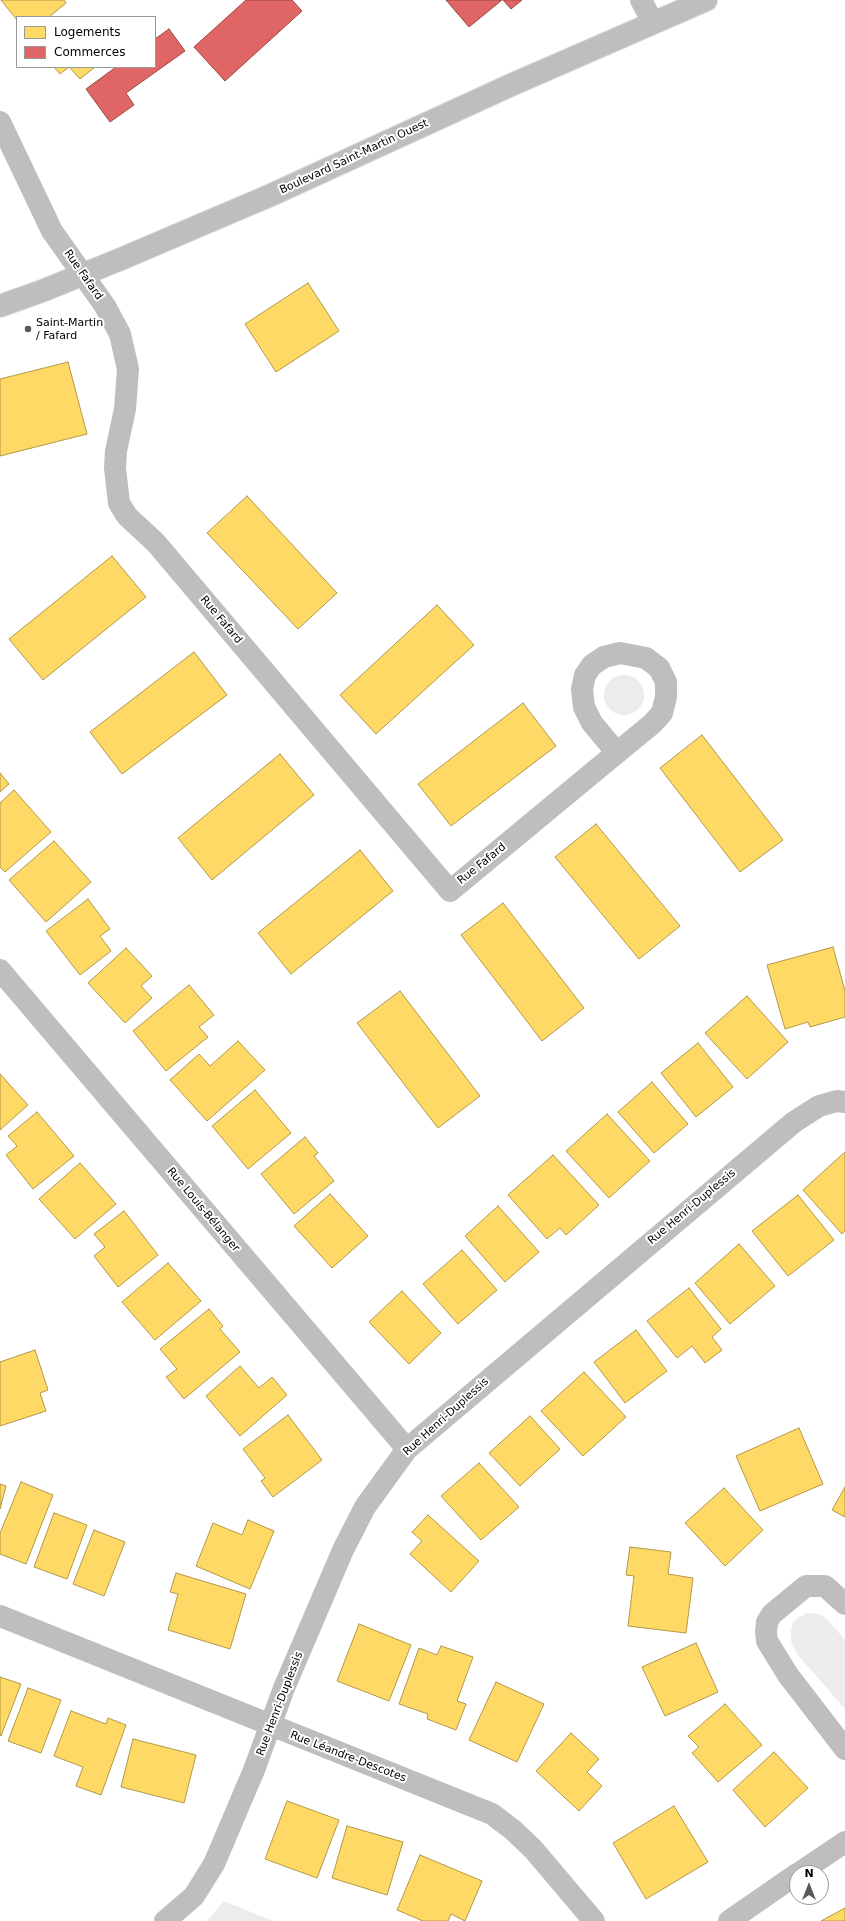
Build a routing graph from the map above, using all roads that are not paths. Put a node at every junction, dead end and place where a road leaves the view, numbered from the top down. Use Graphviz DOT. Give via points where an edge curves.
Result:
graph roads {
  1 [pos="641,0"];
  2 [pos="706,0"];
  3 [pos="653,23"];
  4 [pos="0,122"];
  5 [pos="82,274"];
  6 [pos="0,306"];
  7 [pos="616,753"];
  8 [pos="0,970"];
  9 [pos="845,1102"];
  10 [pos="407,1449"];
  11 [pos="845,1604"];
  12 [pos="0,1616"];
  13 [pos="269,1726"];
  14 [pos="845,1749"];
  15 [pos="845,1842"];
  16 [pos="811,1865"];
  17 [pos="789,1880"];
  18 [pos="165,1921"];
  19 [pos="594,1921"];
  20 [pos="729,1921"];
  1 -- 3 [label="street"];
  2 -- 3 [label="street, Boulevard Saint-Martin Ouest"];
  3 -- 5 [label="street, Boulevard Saint-Martin Ouest" via="517,82 271,195"];
  4 -- 5 [label="street, Rue Fafard" via="52,231"];
  5 -- 6 [label="street, Boulevard Saint-Martin Ouest"];
  5 -- 7 [label="street, Rue Fafard" via="114,323 124,347 128,369 125,409 116,451 119,503 127,516 156,543 450,891"];
  7 -- 7 [label="street, Rue Fafard" via="662,713 666,697 666,682 659,668 646,658 620,653 604,656 592,665 585,675 582,689 584,707 592,723"];
  8 -- 10 [label="street, Rue Louis-Bélanger"];
  9 -- 10 [label="street, Rue Henri-Duplessis" via="837,1101 819,1106 794,1122"];
  10 -- 13 [label="street, Rue Henri-Duplessis" via="365,1507 343,1550"];
  11 -- 14 [label="street" via="825,1586 806,1586 772,1614 767,1622 766,1632 767,1641 788,1674"];
  12 -- 13 [label="street, Rue Léandre-Descotes"];
  13 -- 18 [label="street, Rue Henri-Duplessis" via="254,1770 214,1864 194,1896"];
  13 -- 19 [label="street, Rue Léandre-Descotes" via="361,1760 492,1814 533,1849"];
  15 -- 16 [label="street"];
  17 -- 20 [label="street"];
}
